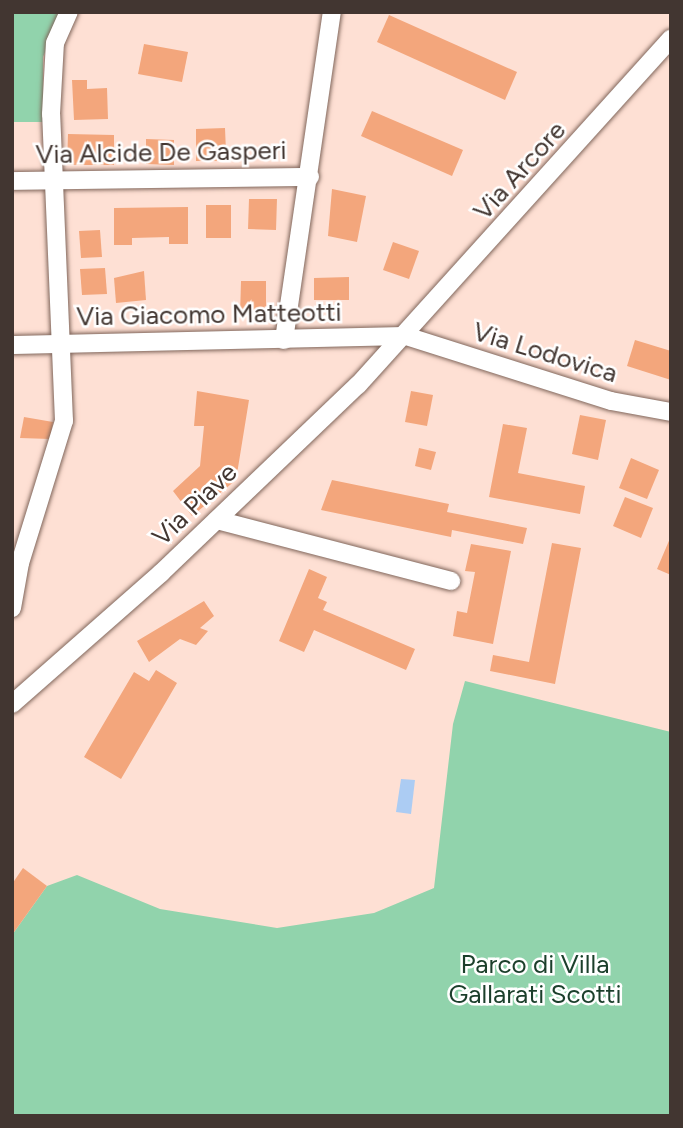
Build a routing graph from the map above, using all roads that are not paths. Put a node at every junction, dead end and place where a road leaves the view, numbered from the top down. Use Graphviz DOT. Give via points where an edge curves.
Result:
graph roads {
  1 [pos="69,12"];
  2 [pos="332,12"];
  3 [pos="671,38"];
  4 [pos="310,177"];
  5 [pos="12,181"];
  6 [pos="54,181"];
  7 [pos="406,336"];
  8 [pos="284,340"];
  9 [pos="63,344"];
  10 [pos="12,345"];
  11 [pos="671,412"];
  12 [pos="217,520"];
  13 [pos="451,581"];
  14 [pos="12,608"];
  15 [pos="12,704"];
  1 -- 6 [label="street" via="55,43 52,68"];
  2 -- 4 [label="street"];
  3 -- 7 [label="street, Via Arcore"];
  4 -- 6 [label="street, Via Alcide De Gasperi"];
  4 -- 8 [label="street"];
  5 -- 6 [label="street, Via Alcide De Gasperi"];
  6 -- 9 [label="street"];
  7 -- 8 [label="street, Via Giacomo Matteotti"];
  7 -- 11 [label="street, Via Lodovica" via="611,401"];
  7 -- 12 [label="street, Via Piave"];
  8 -- 9 [label="street, Via Giacomo Matteotti"];
  9 -- 10 [label="street, Via Giacomo Matteotti"];
  9 -- 14 [label="street" via="65,421 20,563"];
  12 -- 13 [label="street"];
  12 -- 15 [label="street, Via Piave"];
}
